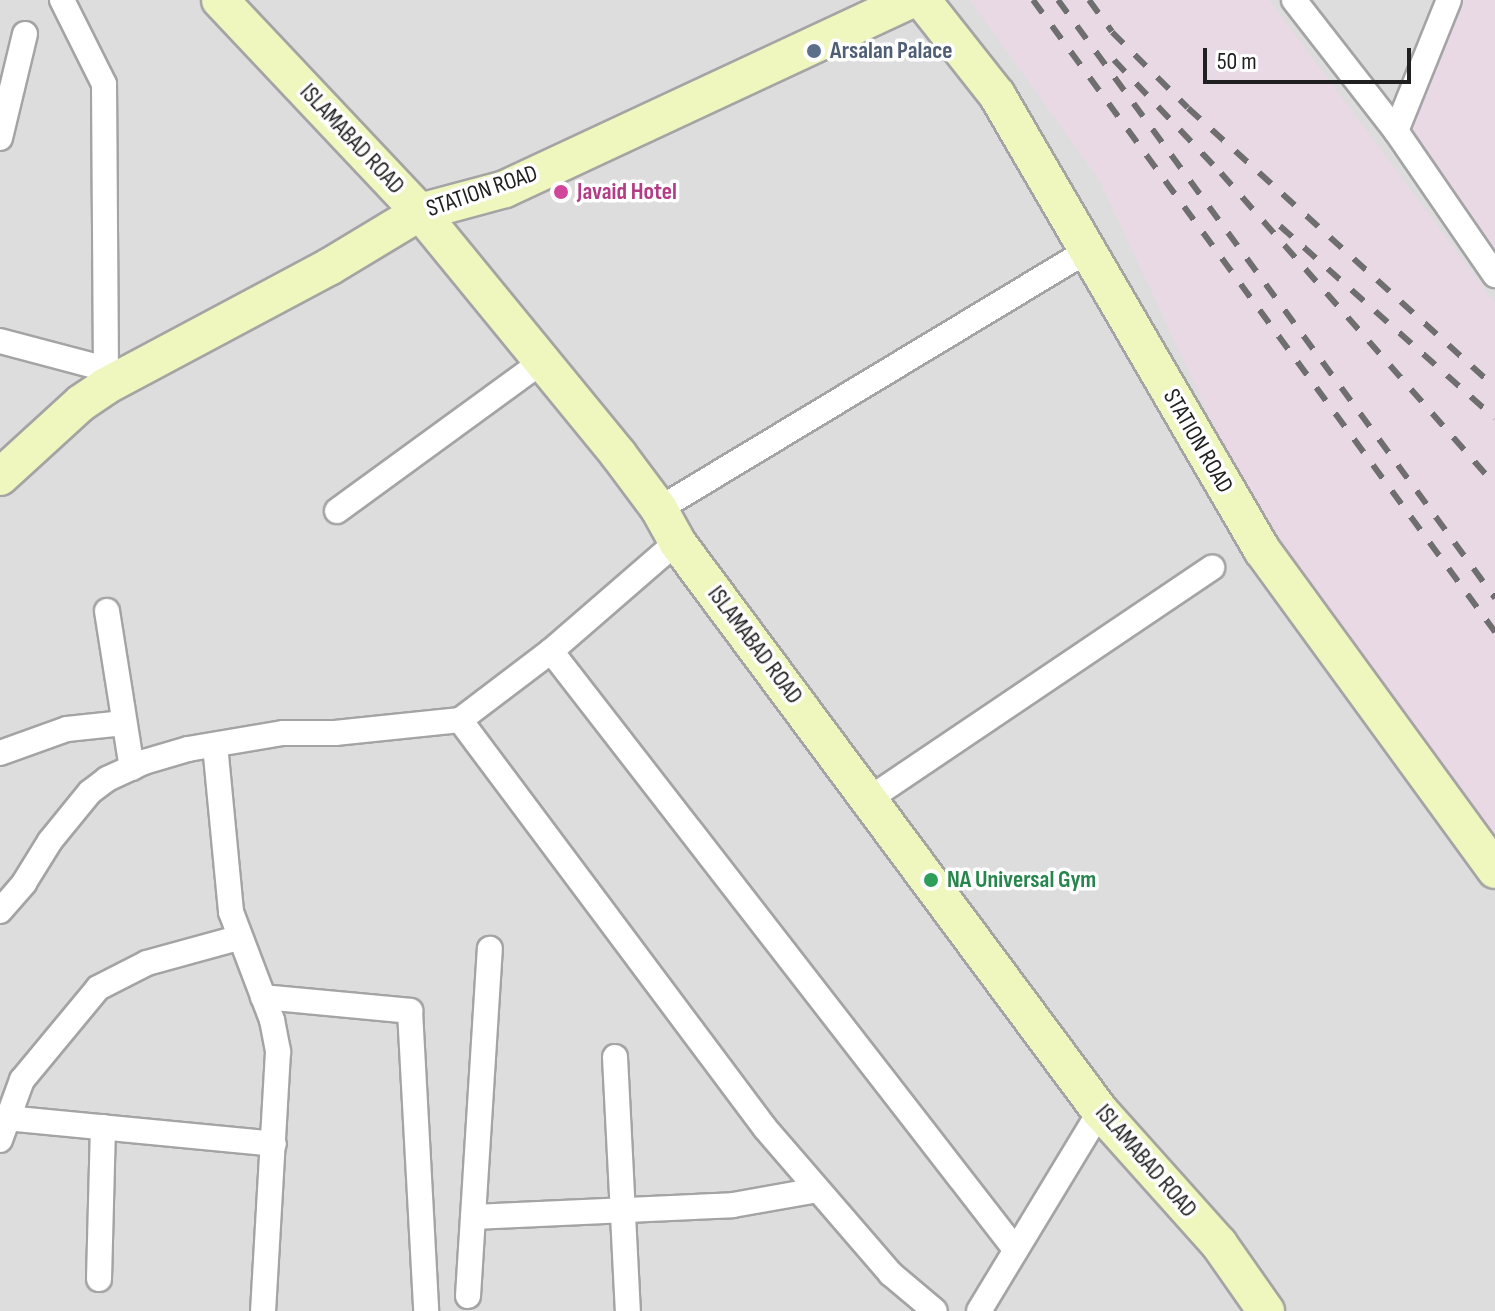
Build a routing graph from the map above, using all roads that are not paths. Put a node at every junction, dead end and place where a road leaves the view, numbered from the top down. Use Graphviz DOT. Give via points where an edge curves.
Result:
graph roads {
  1 [pos="62,0"];
  2 [pos="220,0"];
  3 [pos="910,0"];
  4 [pos="922,0"];
  5 [pos="1294,0"];
  6 [pos="1449,0"];
  7 [pos="25,34"];
  8 [pos="1396,131"];
  9 [pos="0,138"];
  10 [pos="420,212"];
  11 [pos="1090,249"];
  12 [pos="1495,275"];
  13 [pos="0,341"];
  14 [pos="541,362"];
  15 [pos="106,378"];
  16 [pos="3,471"];
  17 [pos="659,509"];
  18 [pos="337,511"];
  19 [pos="677,542"];
  20 [pos="1212,568"];
  21 [pos="107,611"];
  22 [pos="551,651"];
  23 [pos="460,720"];
  24 [pos="124,723"];
  25 [pos="215,745"];
  26 [pos="0,753"];
  27 [pos="132,768"];
  28 [pos="869,799"];
  29 [pos="1495,870"];
  30 [pos="0,911"];
  31 [pos="238,938"];
  32 [pos="490,949"];
  33 [pos="263,997"];
  34 [pos="615,1057"];
  35 [pos="1100,1111"];
  36 [pos="4,1116"];
  37 [pos="103,1127"];
  38 [pos="274,1144"];
  39 [pos="817,1190"];
  40 [pos="623,1210"];
  41 [pos="473,1217"];
  42 [pos="1015,1249"];
  43 [pos="99,1279"];
  44 [pos="468,1296"];
  45 [pos="263,1311"];
  46 [pos="426,1311"];
  47 [pos="628,1311"];
  48 [pos="935,1311"];
  49 [pos="979,1311"];
  50 [pos="1266,1311"];
  1 -- 15 [label="street" via="104,84"];
  2 -- 10 [label="street, ISLAMABAD ROAD"];
  3 -- 10 [label="street, STATION ROAD" via="505,189"];
  4 -- 11 [label="street, STATION ROAD" via="997,95"];
  5 -- 8 [label="street"];
  6 -- 8 [label="street"];
  7 -- 9 [label="street"];
  8 -- 12 [label="street"];
  10 -- 14 [label="street, ISLAMABAD ROAD"];
  10 -- 15 [label="street, STATION ROAD" via="329,267"];
  11 -- 17 [label="street"];
  11 -- 29 [label="street, STATION ROAD" via="1262,550"];
  13 -- 15 [label="street"];
  14 -- 17 [label="street, ISLAMABAD ROAD"];
  14 -- 18 [label="street"];
  15 -- 16 [label="street, STATION ROAD"];
  17 -- 19 [label="street, ISLAMABAD ROAD"];
  19 -- 22 [label="street"];
  19 -- 28 [label="street, ISLAMABAD ROAD"];
  20 -- 28 [label="street"];
  21 -- 24 [label="street"];
  22 -- 23 [label="street"];
  22 -- 42 [label="street"];
  23 -- 25 [label="street" via="283,733"];
  23 -- 39 [label="street" via="605,918"];
  24 -- 26 [label="street" via="67,729"];
  24 -- 27 [label="street"];
  25 -- 27 [label="street"];
  25 -- 31 [label="street"];
  27 -- 30 [label="street" via="90,792"];
  28 -- 35 [label="street, ISLAMABAD ROAD"];
  31 -- 33 [label="street"];
  31 -- 36 [label="street" via="147,963 98,988 22,1080"];
  32 -- 41 [label="street"];
  33 -- 38 [label="street" via="278,1052"];
  33 -- 46 [label="street" via="410,1011"];
  34 -- 40 [label="street"];
  35 -- 42 [label="street"];
  35 -- 50 [label="street, ISLAMABAD ROAD" via="1219,1244"];
  36 -- 37 [label="street"];
  37 -- 38 [label="street"];
  37 -- 43 [label="street"];
  38 -- 45 [label="street"];
  39 -- 40 [label="street" via="733,1205"];
  39 -- 48 [label="street" via="891,1274"];
  40 -- 41 [label="street"];
  40 -- 47 [label="street"];
  41 -- 44 [label="street"];
  42 -- 49 [label="street"];
}
